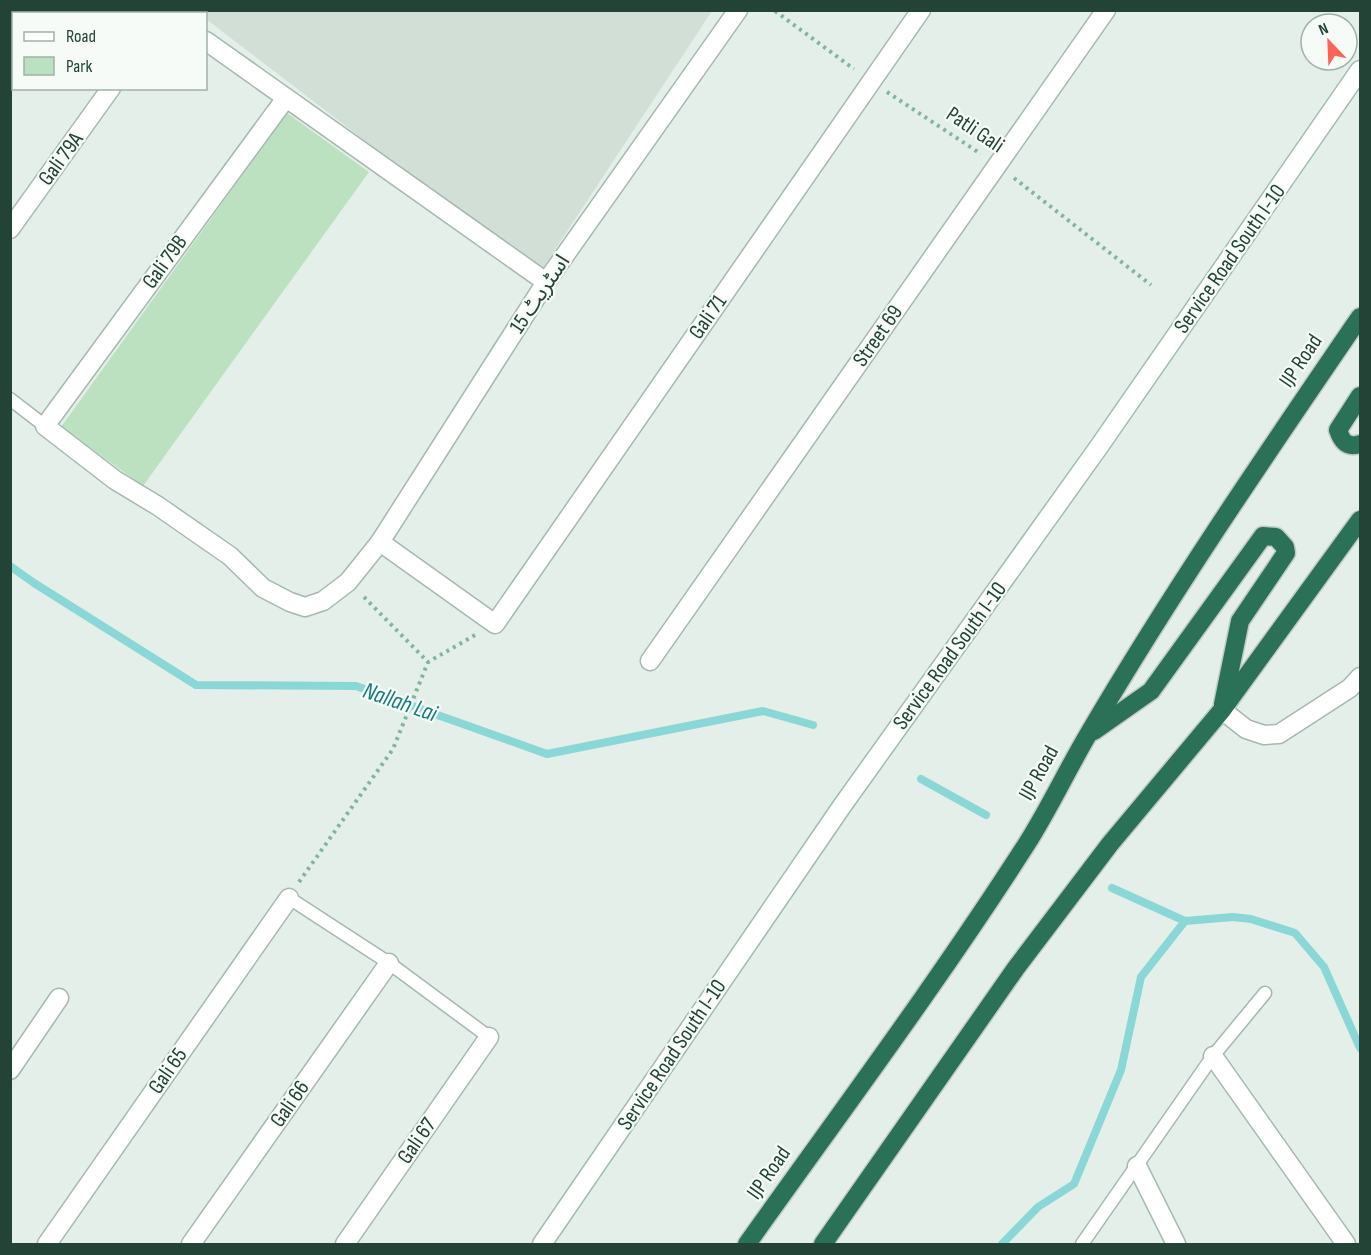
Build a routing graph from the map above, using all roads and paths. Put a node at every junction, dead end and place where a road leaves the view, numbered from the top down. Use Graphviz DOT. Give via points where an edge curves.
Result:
graph roads {
  1 [pos="738,10"];
  2 [pos="921,10"];
  3 [pos="1106,10"];
  4 [pos="775,11"];
  5 [pos="207,42"];
  6 [pos="1360,70"];
  7 [pos="871,82"];
  8 [pos="110,90"];
  9 [pos="286,98"];
  10 [pos="998,165"];
  11 [pos="10,229"];
  12 [pos="546,282"];
  13 [pos="1151,285"];
  14 [pos="1360,316"];
  15 [pos="1360,396"];
  16 [pos="10,399"];
  17 [pos="45,426"];
  18 [pos="1360,444"];
  19 [pos="1360,520"];
  20 [pos="380,542"];
  21 [pos="348,582"];
  22 [pos="495,624"];
  23 [pos="650,661"];
  24 [pos="428,662"];
  25 [pos="1360,677"];
  26 [pos="1222,711"];
  27 [pos="1088,735"];
  28 [pos="289,898"];
  29 [pos="388,963"];
  30 [pos="1265,993"];
  31 [pos="59,998"];
  32 [pos="489,1037"];
  33 [pos="1213,1056"];
  34 [pos="10,1070"];
  35 [pos="1137,1166"];
  36 [pos="826,1243"];
  37 [pos="47,1245"];
  38 [pos="191,1245"];
  39 [pos="345,1245"];
  40 [pos="542,1245"];
  41 [pos="747,1245"];
  42 [pos="1082,1245"];
  43 [pos="1176,1245"];
  44 [pos="1346,1245"];
  1 -- 12 [label="street, اسٹریٹ 15"];
  2 -- 7 [label="street, Gali 71"];
  3 -- 10 [label="street, Street 69"];
  4 -- 7 [label="path, Patli Gali"];
  5 -- 9 [label="street"];
  6 -- 40 [label="street, Service Road South I-10" via="1098,448 842,806"];
  7 -- 10 [label="path, Patli Gali"];
  7 -- 22 [label="street, Gali 71"];
  8 -- 11 [label="street, Gali 79A"];
  9 -- 12 [label="street"];
  9 -- 17 [label="street, Gali 79B"];
  10 -- 13 [label="path, Patli Gali"];
  10 -- 23 [label="street, Street 69"];
  12 -- 20 [label="street, اسٹریٹ 15"];
  14 -- 27 [label="highway, IJP Road" via="1223,517"];
  15 -- 18 [label="highway" via="1338,430 1341,441 1347,445"];
  16 -- 17 [label="lane"];
  17 -- 21 [label="street, اسٹریٹ 15" via="115,480 230,556 263,588 290,602 305,607 323,601"];
  19 -- 26 [label="highway"];
  20 -- 21 [label="street, اسٹریٹ 15"];
  20 -- 22 [label="street"];
  21 -- 24 [label="path"];
  22 -- 24 [label="path"];
  24 -- 28 [label="path" via="393,749"];
  25 -- 26 [label="street" via="1350,688 1279,734 1264,735 1246,729"];
  26 -- 27 [label="highway" via="1240,621 1286,553 1276,537 1263,536 1152,692"];
  26 -- 36 [label="highway" via="1110,844 1016,968"];
  27 -- 41 [label="highway, IJP Road" via="1056,796 1007,874"];
  28 -- 29 [label="lane"];
  28 -- 37 [label="street, Gali 65"];
  29 -- 32 [label="lane"];
  29 -- 38 [label="street, Gali 66"];
  30 -- 33 [label="lane"];
  31 -- 34 [label="street"];
  32 -- 39 [label="street, Gali 67"];
  33 -- 35 [label="lane"];
  33 -- 44 [label="street"];
  35 -- 42 [label="lane"];
  35 -- 43 [label="street"];
}
